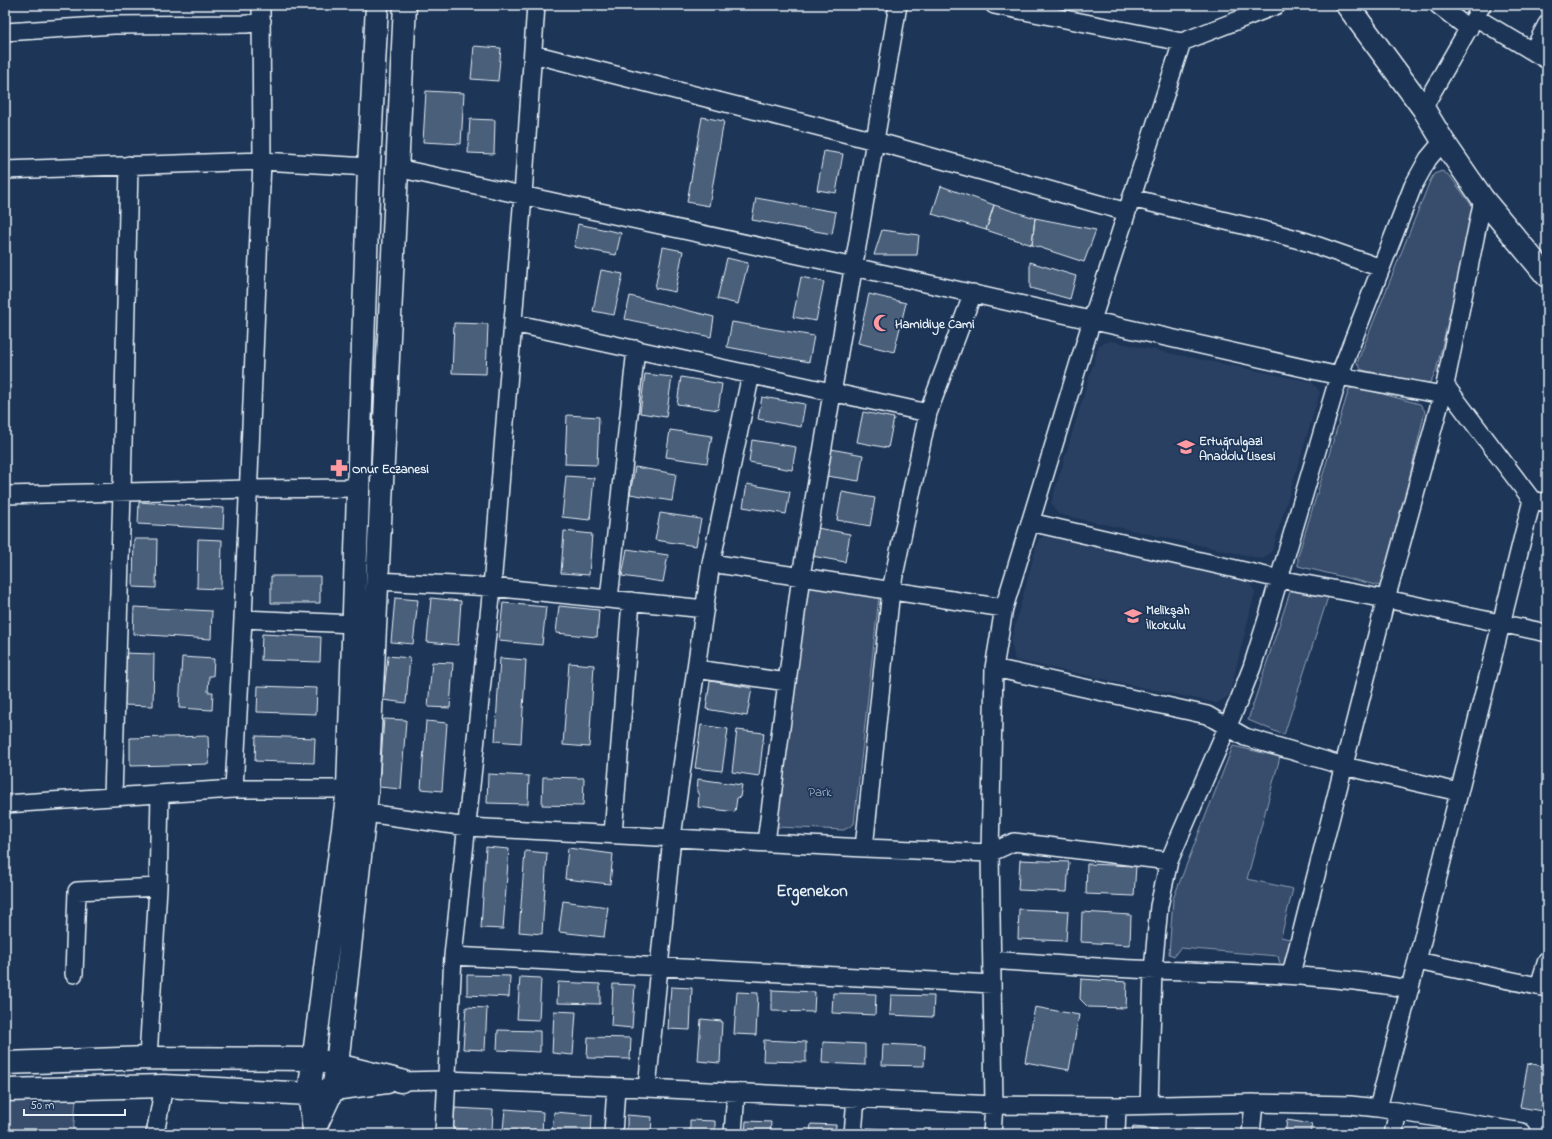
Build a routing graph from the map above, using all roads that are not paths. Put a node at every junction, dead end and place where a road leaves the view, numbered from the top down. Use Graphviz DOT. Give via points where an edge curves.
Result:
graph roads {
  1 [pos="377,5"];
  2 [pos="406,5"];
  3 [pos="536,5"];
  4 [pos="898,5"];
  5 [pos="994,5"];
  6 [pos="1277,5"];
  7 [pos="1347,5"];
  8 [pos="1438,5"];
  9 [pos="261,13"];
  10 [pos="1475,17"];
  11 [pos="1547,24"];
  12 [pos="5,32"];
  13 [pos="1182,42"];
  14 [pos="1532,51"];
  15 [pos="533,54"];
  16 [pos="1547,60"];
  17 [pos="1423,108"];
  18 [pos="875,141"];
  19 [pos="1443,141"];
  20 [pos="262,161"];
  21 [pos="129,165"];
  22 [pos="369,167"];
  23 [pos="397,168"];
  24 [pos="5,170"];
  25 [pos="523,195"];
  26 [pos="1483,199"];
  27 [pos="1129,205"];
  28 [pos="854,266"];
  29 [pos="1381,268"];
  30 [pos="1547,276"];
  31 [pos="973,293"];
  32 [pos="1092,320"];
  33 [pos="513,323"];
  34 [pos="636,350"];
  35 [pos="751,374"];
  36 [pos="1339,376"];
  37 [pos="1444,390"];
  38 [pos="832,392"];
  39 [pos="928,413"];
  40 [pos="249,488"];
  41 [pos="358,488"];
  42 [pos="122,492"];
  43 [pos="5,495"];
  44 [pos="1539,502"];
  45 [pos="1030,522"];
  46 [pos="711,563"];
  47 [pos="801,576"];
  48 [pos="1279,579"];
  49 [pos="377,581"];
  50 [pos="492,588"];
  51 [pos="891,590"];
  52 [pos="609,599"];
  53 [pos="1386,600"];
  54 [pos="631,601"];
  55 [pos="1004,608"];
  56 [pos="705,609"];
  57 [pos="243,619"];
  58 [pos="354,624"];
  59 [pos="1501,624"];
  60 [pos="1547,633"];
  61 [pos="994,668"];
  62 [pos="696,669"];
  63 [pos="787,682"];
  64 [pos="1227,726"];
  65 [pos="1344,766"];
  66 [pos="234,789"];
  67 [pos="1459,792"];
  68 [pos="160,794"];
  69 [pos="113,796"];
  70 [pos="357,802"];
  71 [pos="5,804"];
  72 [pos="468,827"];
  73 [pos="613,834"];
  74 [pos="672,837"];
  75 [pos="766,842"];
  76 [pos="864,848"];
  77 [pos="990,853"];
  78 [pos="1169,861"];
  79 [pos="158,887"];
  80 [pos="454,956"];
  81 [pos="992,960"];
  82 [pos="1547,960"];
  83 [pos="1417,961"];
  84 [pos="659,968"];
  85 [pos="1153,970"];
  86 [pos="74,974"];
  87 [pos="1290,974"];
  88 [pos="992,984"];
  89 [pos="1543,987"];
  90 [pos="1410,989"];
  91 [pos="148,1058"];
  92 [pos="313,1059"];
  93 [pos="5,1062"];
  94 [pos="337,1065"];
  95 [pos="446,1080"];
  96 [pos="401,1081"];
  97 [pos="164,1086"];
  98 [pos="616,1087"];
  99 [pos="333,1088"];
  100 [pos="647,1088"];
  101 [pos="5,1090"];
  102 [pos="736,1092"];
  103 [pos="309,1094"];
  104 [pos="856,1098"];
  105 [pos="1254,1103"];
  106 [pos="994,1105"];
  107 [pos="1149,1105"];
  108 [pos="1117,1106"];
  109 [pos="1378,1108"];
  110 [pos="1398,1112"];
  111 [pos="314,1132"];
  112 [pos="1527,1133"];
  113 [pos="155,1134"];
  114 [pos="444,1134"];
  115 [pos="613,1134"];
  116 [pos="733,1134"];
  117 [pos="853,1134"];
  118 [pos="992,1134"];
  119 [pos="1116,1134"];
  120 [pos="1251,1134"];
  121 [pos="1393,1134"];
  1 -- 22 [label="main road"];
  2 -- 23 [label="main road"];
  3 -- 15 [label="street"];
  4 -- 18 [label="street"];
  5 -- 13 [label="street"];
  6 -- 13 [label="street"];
  7 -- 17 [label="main road"];
  8 -- 10 [label="street"];
  9 -- 12 [label="street" via="247,24 114,24"];
  9 -- 20 [label="street"];
  10 -- 14 [label="street"];
  10 -- 17 [label="street"];
  11 -- 14 [label="street"];
  13 -- 27 [label="street"];
  14 -- 16 [label="street"];
  15 -- 18 [label="street"];
  15 -- 25 [label="street"];
  17 -- 19 [label="main road"];
  18 -- 27 [label="street"];
  18 -- 28 [label="street"];
  19 -- 26 [label="main road"];
  19 -- 29 [label="street" via="1428,159 1413,186"];
  20 -- 21 [label="street"];
  20 -- 22 [label="street"];
  20 -- 40 [label="street"];
  21 -- 24 [label="street"];
  21 -- 42 [label="street"];
  22 -- 41 [label="main road"];
  23 -- 25 [label="street"];
  23 -- 49 [label="main road"];
  25 -- 28 [label="street"];
  25 -- 33 [label="street"];
  26 -- 30 [label="main road"];
  26 -- 37 [label="street"];
  27 -- 29 [label="street" via="1300,240"];
  27 -- 32 [label="street"];
  28 -- 31 [label="street"];
  28 -- 38 [label="street"];
  29 -- 36 [label="street"];
  31 -- 32 [label="street"];
  31 -- 39 [label="street"];
  32 -- 36 [label="street"];
  32 -- 45 [label="street"];
  33 -- 34 [label="street"];
  33 -- 50 [label="street"];
  34 -- 35 [label="street"];
  34 -- 52 [label="street"];
  35 -- 38 [label="street"];
  35 -- 46 [label="street"];
  36 -- 37 [label="street"];
  36 -- 48 [label="street"];
  37 -- 44 [label="street"];
  37 -- 53 [label="street"];
  38 -- 39 [label="street"];
  38 -- 47 [label="street"];
  39 -- 51 [label="street"];
  40 -- 41 [label="street"];
  40 -- 42 [label="street"];
  40 -- 57 [label="street"];
  41 -- 58 [label="main road"];
  42 -- 43 [label="street"];
  42 -- 69 [label="street"];
  44 -- 59 [label="street"];
  45 -- 48 [label="street"];
  45 -- 55 [label="street"];
  46 -- 47 [label="street"];
  46 -- 56 [label="street"];
  47 -- 51 [label="street"];
  47 -- 63 [label="street"];
  48 -- 53 [label="street"];
  48 -- 64 [label="street" via="1252,667"];
  49 -- 50 [label="street"];
  49 -- 70 [label="main road"];
  50 -- 52 [label="street"];
  50 -- 72 [label="street"];
  51 -- 55 [label="street"];
  51 -- 76 [label="street"];
  52 -- 54 [label="street"];
  53 -- 59 [label="street"];
  53 -- 65 [label="street"];
  54 -- 56 [label="street"];
  54 -- 73 [label="street"];
  55 -- 61 [label="street"];
  56 -- 62 [label="street"];
  57 -- 58 [label="street"];
  57 -- 66 [label="street"];
  58 -- 70 [label="main road"];
  59 -- 60 [label="street"];
  59 -- 67 [label="street"];
  61 -- 64 [label="street" via="1207,715"];
  61 -- 77 [label="street"];
  62 -- 63 [label="street"];
  62 -- 74 [label="street"];
  63 -- 75 [label="street"];
  64 -- 65 [label="street" via="1245,737"];
  64 -- 78 [label="street"];
  65 -- 67 [label="street"];
  65 -- 87 [label="street"];
  66 -- 68 [label="street"];
  66 -- 70 [label="street"];
  67 -- 83 [label="street"];
  68 -- 69 [label="street"];
  68 -- 79 [label="street"];
  69 -- 71 [label="street"];
  70 -- 72 [label="street"];
  70 -- 92 [label="main road"];
  70 -- 94 [label="main road"];
  72 -- 73 [label="street"];
  72 -- 80 [label="street"];
  73 -- 74 [label="street"];
  74 -- 75 [label="street"];
  74 -- 84 [label="street"];
  75 -- 76 [label="street"];
  76 -- 77 [label="street"];
  77 -- 78 [label="street" via="1014,842"];
  77 -- 81 [label="street"];
  78 -- 85 [label="street" via="1159,906"];
  79 -- 86 [label="street" via="77,891"];
  79 -- 91 [label="street"];
  80 -- 84 [label="street"];
  80 -- 95 [label="street"];
  81 -- 85 [label="street"];
  81 -- 88 [label="street"];
  82 -- 89 [label="street"];
  83 -- 89 [label="street"];
  83 -- 90 [label="street"];
  84 -- 88 [label="street"];
  84 -- 100 [label="street"];
  85 -- 87 [label="street"];
  85 -- 107 [label="street"];
  87 -- 90 [label="street" via="1372,982"];
  88 -- 106 [label="street"];
  90 -- 109 [label="street"];
  91 -- 92 [label="main road"];
  91 -- 93 [label="main road"];
  92 -- 94 [label="main road"];
  92 -- 103 [label="main road"];
  94 -- 96 [label="main road"];
  94 -- 99 [label="main road"];
  95 -- 96 [label="street"];
  95 -- 98 [label="street"];
  95 -- 114 [label="street"];
  96 -- 99 [label="main road"];
  97 -- 101 [label="main road"];
  97 -- 103 [label="main road"];
  97 -- 113 [label="street"];
  98 -- 100 [label="street"];
  98 -- 115 [label="street"];
  99 -- 103 [label="main road"];
  99 -- 111 [label="main road"];
  100 -- 102 [label="street"];
  102 -- 104 [label="street"];
  102 -- 116 [label="street"];
  103 -- 111 [label="main road"];
  104 -- 106 [label="street"];
  104 -- 117 [label="street"];
  105 -- 107 [label="street"];
  105 -- 109 [label="street"];
  105 -- 120 [label="street"];
  106 -- 108 [label="street"];
  106 -- 118 [label="street"];
  107 -- 108 [label="street"];
  108 -- 119 [label="street"];
  109 -- 110 [label="street"];
  110 -- 112 [label="street"];
  110 -- 121 [label="street"];
}
